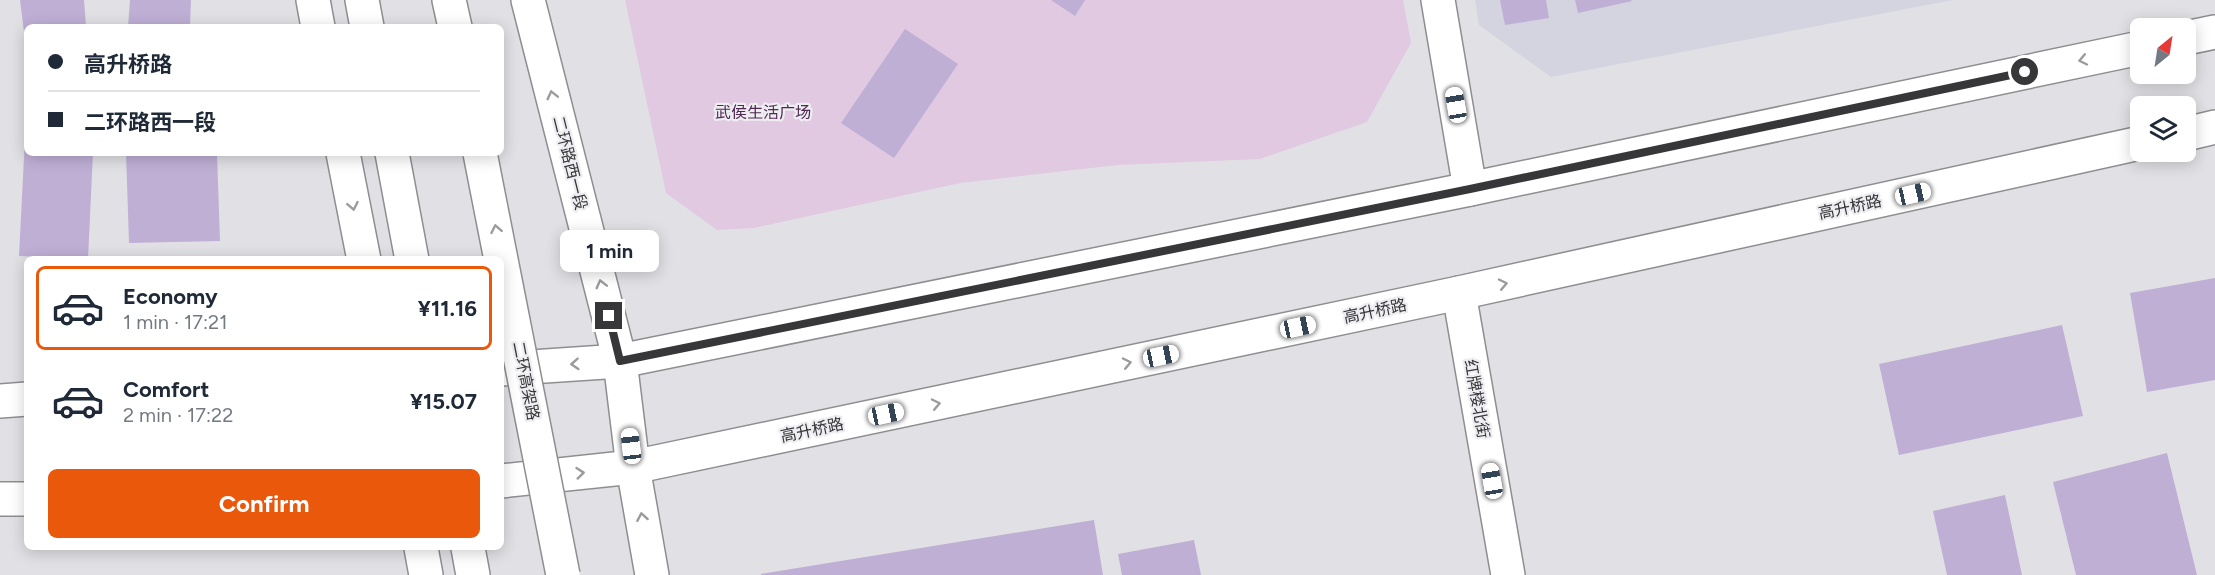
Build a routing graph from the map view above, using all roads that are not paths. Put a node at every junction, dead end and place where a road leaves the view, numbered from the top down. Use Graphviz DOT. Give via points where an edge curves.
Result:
graph roads {
  1 [pos="313,0"];
  2 [pos="362,0"];
  3 [pos="449,0"];
  4 [pos="528,0"];
  5 [pos="1438,0"];
  6 [pos="317,24"];
  7 [pos="366,24"];
  8 [pos="454,24"];
  9 [pos="2215,32"];
  10 [pos="2196,37"];
  11 [pos="2130,50"];
  12 [pos="2215,127"];
  13 [pos="2196,132"];
  14 [pos="2130,145"];
  15 [pos="344,156"];
  16 [pos="393,156"];
  17 [pos="481,156"];
  18 [pos="1470,189"];
  19 [pos="363,256"];
  20 [pos="411,256"];
  21 [pos="500,256"];
  22 [pos="504,275"];
  23 [pos="1458,294"];
  24 [pos="620,361"];
  25 [pos="504,369"];
  26 [pos="24,399"];
  27 [pos="0,400"];
  28 [pos="633,467"];
  29 [pos="504,481"];
  30 [pos="0,499"];
  31 [pos="24,499"];
  32 [pos="421,550"];
  33 [pos="468,550"];
  34 [pos="426,575"];
  35 [pos="473,575"];
  36 [pos="563,575"];
  37 [pos="652,575"];
  38 [pos="1508,575"];
  1 -- 6 [label="main road"];
  2 -- 7 [label="main road"];
  3 -- 8 [label="main road"];
  24 -- 4 [label="main road, 二环路西一段, one-way"];
  5 -- 18 [label="main road"];
  9 -- 10 [label="main road"];
  11 -- 18 [label="main road, one-way"];
  12 -- 13 [label="main road"];
  23 -- 14 [label="main road, 高升桥路, one-way"];
  15 -- 19 [label="main road, one-way"];
  16 -- 20 [label="main road"];
  21 -- 17 [label="main road, 二环高架路, one-way, bridge"];
  18 -- 24 [label="main road"];
  36 -- 22 [label="main road, 二环高架路, one-way, bridge"];
  28 -- 23 [label="main road, 高升桥路, one-way"];
  23 -- 38 [label="main road, 红牌楼北街"];
  24 -- 25 [label="main road, one-way"];
  24 -- 28 [label="main road, 二环路西一段"];
  26 -- 27 [label="main road"];
  29 -- 28 [label="main road, 高升桥路, one-way"];
  37 -- 28 [label="main road, 二环路西一段, one-way"];
  30 -- 31 [label="main road"];
  32 -- 34 [label="main road"];
  33 -- 35 [label="main road"];
}
